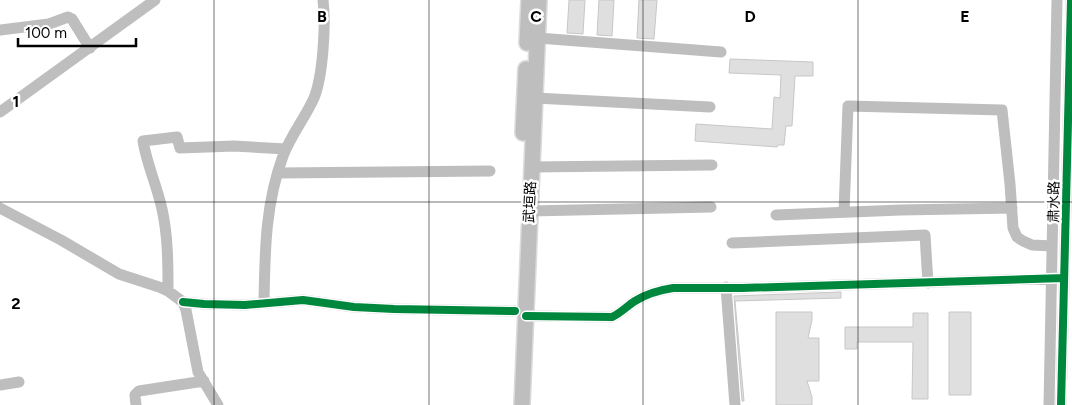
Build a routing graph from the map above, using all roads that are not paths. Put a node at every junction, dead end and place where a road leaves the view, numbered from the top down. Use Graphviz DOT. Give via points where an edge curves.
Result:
graph roads {
  1 [pos="155,0"];
  2 [pos="323,0"];
  3 [pos="529,0"];
  4 [pos="539,0"];
  5 [pos="1057,0"];
  6 [pos="1071,0"];
  7 [pos="0,30"];
  8 [pos="538,38"];
  9 [pos="90,48"];
  10 [pos="721,52"];
  11 [pos="535,98"];
  12 [pos="710,107"];
  13 [pos="0,112"];
  14 [pos="286,149"];
  15 [pos="712,165"];
  16 [pos="532,167"];
  17 [pos="490,171"];
  18 [pos="278,173"];
  19 [pos="0,208"];
  20 [pos="711,208"];
  21 [pos="1012,208"];
  22 [pos="530,211"];
  23 [pos="844,212"];
  24 [pos="776,215"];
  25 [pos="732,243"];
  26 [pos="1052,246"];
  27 [pos="1064,278"];
  28 [pos="1051,279"];
  29 [pos="928,283"];
  30 [pos="726,287"];
  31 [pos="168,291"];
  32 [pos="183,302"];
  33 [pos="264,302"];
  34 [pos="520,313"];
  35 [pos="204,381"];
  36 [pos="20,382"];
  37 [pos="0,385"];
  38 [pos="136,405"];
  39 [pos="218,405"];
  40 [pos="511,405"];
  41 [pos="522,405"];
  42 [pos="735,405"];
  43 [pos="1049,405"];
  44 [pos="1061,405"];
  1 -- 9 [label="street"];
  2 -- 14 [label="street" via="322,49 314,97"];
  3 -- 34 [label="main road, 武垣路"];
  4 -- 8 [label="main road, 武垣路"];
  5 -- 26 [label="street"];
  6 -- 27 [label="street, 肃水路"];
  7 -- 9 [label="street" via="49,24 68,17"];
  8 -- 10 [label="street"];
  8 -- 11 [label="main road, 武垣路"];
  9 -- 13 [label="street"];
  11 -- 12 [label="street"];
  11 -- 16 [label="main road, 武垣路"];
  14 -- 18 [label="street"];
  14 -- 31 [label="street" via="234,146 180,148 177,137 143,141 162,208"];
  15 -- 16 [label="street"];
  16 -- 22 [label="main road, 武垣路"];
  17 -- 18 [label="street"];
  18 -- 33 [label="street" via="267,221"];
  19 -- 31 [label="street" via="119,274"];
  20 -- 22 [label="street"];
  21 -- 23 [label="street"];
  21 -- 23 [label="street" via="1002,110 848,106"];
  21 -- 26 [label="street" via="1017,237 1032,245"];
  22 -- 34 [label="main road, 武垣路"];
  23 -- 24 [label="street"];
  25 -- 29 [label="street" via="925,235"];
  26 -- 28 [label="street"];
  27 -- 28 [label="street"];
  27 -- 44 [label="street, 肃水路"];
  28 -- 29 [label="street"];
  28 -- 43 [label="street"];
  29 -- 30 [label="street"];
  30 -- 34 [label="street" via="663,290 636,300 612,317"];
  30 -- 42 [label="street"];
  31 -- 32 [label="street"];
  32 -- 33 [label="street"];
  32 -- 35 [label="street" via="198,372"];
  33 -- 34 [label="street" via="303,300 394,309"];
  34 -- 40 [label="main road, 武垣路"];
  34 -- 41 [label="main road, 武垣路"];
  35 -- 38 [label="street" via="139,391 135,395"];
  35 -- 39 [label="street"];
  36 -- 37 [label="street"];
}
